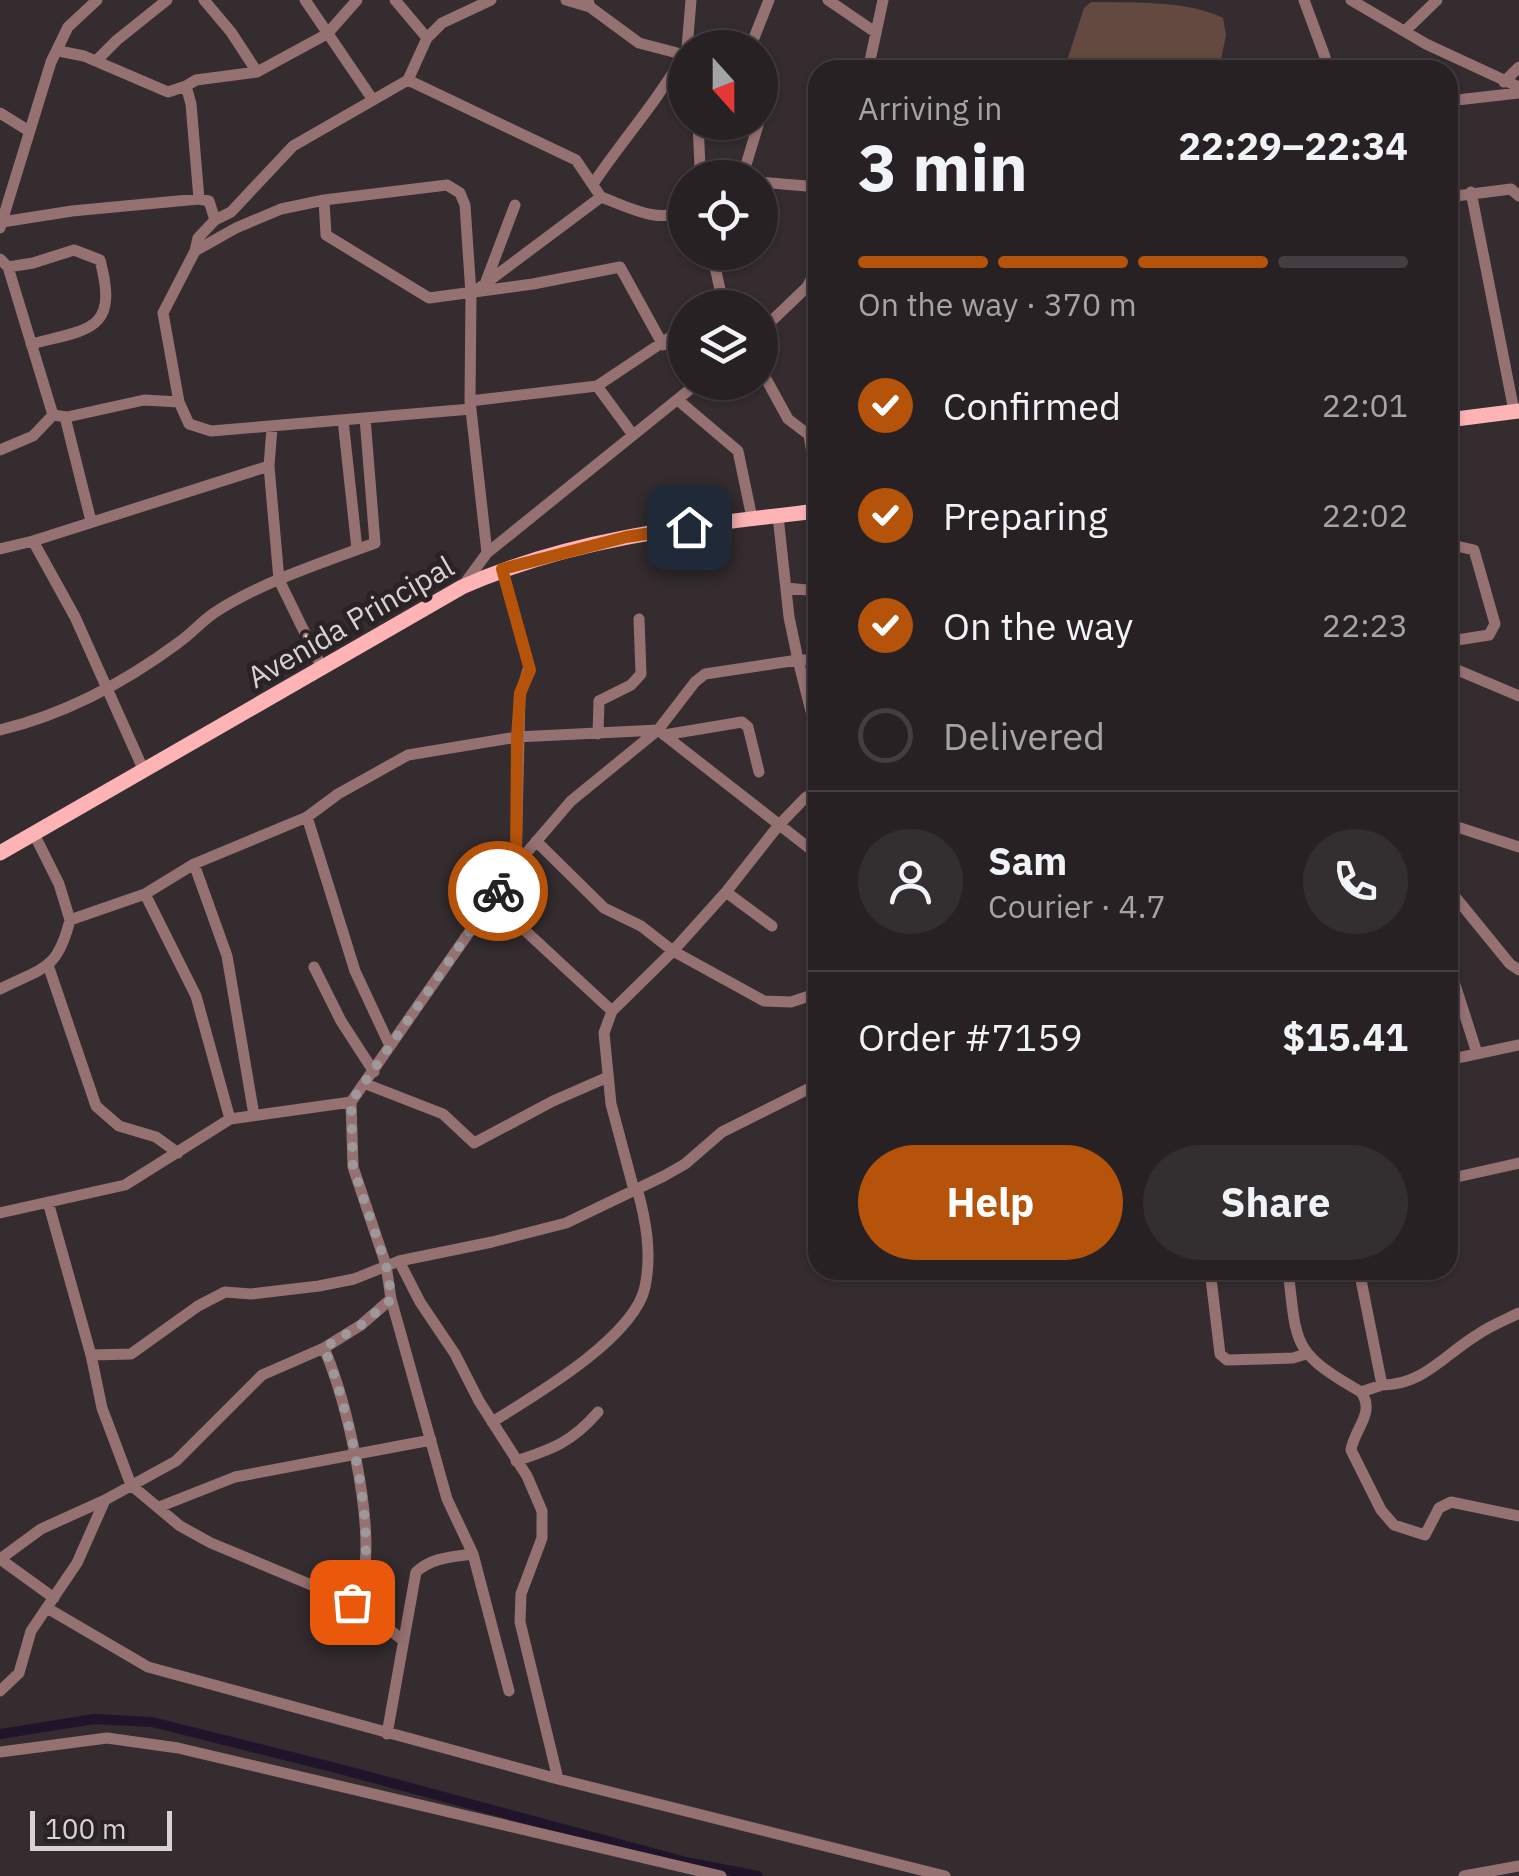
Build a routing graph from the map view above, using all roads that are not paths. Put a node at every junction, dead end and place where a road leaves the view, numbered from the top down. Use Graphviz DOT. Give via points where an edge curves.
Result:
graph roads {
  1 [pos="97,0"];
  2 [pos="167,0"];
  3 [pos="204,0"];
  4 [pos="305,0"];
  5 [pos="357,0"];
  6 [pos="395,0"];
  7 [pos="491,0"];
  8 [pos="566,0"];
  9 [pos="691,0"];
  10 [pos="770,0"];
  11 [pos="828,0"];
  12 [pos="883,0"];
  13 [pos="1304,0"];
  14 [pos="1352,0"];
  15 [pos="1437,0"];
  16 [pos="589,3"];
  17 [pos="688,30"];
  18 [pos="758,30"];
  19 [pos="1406,30"];
  20 [pos="875,32"];
  21 [pos="327,34"];
  22 [pos="427,38"];
  23 [pos="668,49"];
  24 [pos="59,51"];
  25 [pos="870,60"];
  26 [pos="1325,60"];
  27 [pos="96,62"];
  28 [pos="1519,66"];
  29 [pos="257,72"];
  30 [pos="408,80"];
  31 [pos="668,80"];
  32 [pos="1504,82"];
  33 [pos="186,86"];
  34 [pos="1519,90"];
  35 [pos="1458,99"];
  36 [pos="373,100"];
  37 [pos="0,113"];
  38 [pos="28,131"];
  39 [pos="593,184"];
  40 [pos="778,184"];
  41 [pos="808,186"];
  42 [pos="1472,192"];
  43 [pos="1458,195"];
  44 [pos="1519,196"];
  45 [pos="601,197"];
  46 [pos="199,199"];
  47 [pos="324,200"];
  48 [pos="515,205"];
  49 [pos="668,216"];
  50 [pos="215,220"];
  51 [pos="1,225"];
  52 [pos="196,250"];
  53 [pos="4,263"];
  54 [pos="485,284"];
  55 [pos="808,292"];
  56 [pos="470,294"];
  57 [pos="778,317"];
  58 [pos="668,341"];
  59 [pos="31,344"];
  60 [pos="663,345"];
  61 [pos="597,386"];
  62 [pos="778,400"];
  63 [pos="679,401"];
  64 [pos="179,402"];
  65 [pos="471,405"];
  66 [pos="1516,411"];
  67 [pos="59,416"];
  68 [pos="366,418"];
  69 [pos="1458,419"];
  70 [pos="342,420"];
  71 [pos="272,428"];
  72 [pos="808,434"];
  73 [pos="633,435"];
  74 [pos="0,450"];
  75 [pos="269,466"];
  76 [pos="808,512"];
  77 [pos="778,516"];
  78 [pos="752,518"];
  79 [pos="91,521"];
  80 [pos="33,541"];
  81 [pos="1458,546"];
  82 [pos="0,549"];
  83 [pos="357,550"];
  84 [pos="487,553"];
  85 [pos="502,569"];
  86 [pos="280,580"];
  87 [pos="462,587"];
  88 [pos="786,588"];
  89 [pos="808,589"];
  90 [pos="639,619"];
  91 [pos="1458,640"];
  92 [pos="798,660"];
  93 [pos="808,660"];
  94 [pos="322,668"];
  95 [pos="1458,669"];
  96 [pos="106,691"];
  97 [pos="1519,696"];
  98 [pos="808,700"];
  99 [pos="0,730"];
  100 [pos="661,732"];
  101 [pos="598,734"];
  102 [pos="517,738"];
  103 [pos="144,770"];
  104 [pos="759,772"];
  105 [pos="808,799"];
  106 [pos="306,817"];
  107 [pos="778,826"];
  108 [pos="1458,829"];
  109 [pos="34,834"];
  110 [pos="536,841"];
  111 [pos="1519,846"];
  112 [pos="808,848"];
  113 [pos="0,853"];
  114 [pos="194,864"];
  115 [pos="516,865"];
  116 [pos="726,892"];
  117 [pos="145,894"];
  118 [pos="492,900"];
  119 [pos="1458,900"];
  120 [pos="70,920"];
  121 [pos="772,926"];
  122 [pos="674,950"];
  123 [pos="48,965"];
  124 [pos="314,967"];
  125 [pos="1519,970"];
  126 [pos="0,990"];
  127 [pos="1458,994"];
  128 [pos="808,996"];
  129 [pos="612,1011"];
  130 [pos="1519,1045"];
  131 [pos="390,1046"];
  132 [pos="1477,1053"];
  133 [pos="1458,1058"];
  134 [pos="608,1077"];
  135 [pos="370,1078"];
  136 [pos="808,1089"];
  137 [pos="351,1102"];
  138 [pos="254,1114"];
  139 [pos="230,1118"];
  140 [pos="178,1152"];
  141 [pos="1519,1163"];
  142 [pos="1458,1178"];
  143 [pos="636,1189"];
  144 [pos="48,1202"];
  145 [pos="0,1213"];
  146 [pos="392,1263"];
  147 [pos="1211,1280"];
  148 [pos="1289,1280"];
  149 [pos="1362,1280"];
  150 [pos="392,1299"];
  151 [pos="1519,1313"];
  152 [pos="324,1348"];
  153 [pos="1306,1354"];
  154 [pos="91,1356"];
  155 [pos="1382,1385"];
  156 [pos="1361,1392"];
  157 [pos="598,1412"];
  158 [pos="492,1422"];
  159 [pos="431,1440"];
  160 [pos="355,1456"];
  161 [pos="516,1461"];
  162 [pos="131,1484"];
  163 [pos="106,1500"];
  164 [pos="159,1507"];
  165 [pos="1519,1516"];
  166 [pos="473,1554"];
  167 [pos="0,1559"];
  168 [pos="352,1602"];
  169 [pos="50,1603"];
  170 [pos="404,1640"];
  171 [pos="0,1691"];
  172 [pos="510,1691"];
  173 [pos="387,1734"];
  174 [pos="0,1752"];
  175 [pos="558,1779"];
  176 [pos="1519,1866"];
  177 [pos="721,1876"];
  178 [pos="945,1876"];
  179 [pos="1464,1876"];
  1 -- 24 [label="street" via="68,27"];
  2 -- 27 [label="street"];
  3 -- 29 [label="street"];
  4 -- 21 [label="street"];
  5 -- 21 [label="street"];
  6 -- 22 [label="street"];
  7 -- 22 [label="street" via="442,23"];
  8 -- 16 [label="street"];
  9 -- 17 [label="street"];
  10 -- 18 [label="street"];
  11 -- 20 [label="street"];
  12 -- 20 [label="street"];
  13 -- 26 [label="street"];
  14 -- 19 [label="street"];
  15 -- 19 [label="street"];
  16 -- 23 [label="street" via="639,43"];
  19 -- 32 [label="street"];
  20 -- 25 [label="street"];
  21 -- 29 [label="street"];
  21 -- 36 [label="street"];
  22 -- 30 [label="street"];
  24 -- 27 [label="street"];
  24 -- 38 [label="street"];
  27 -- 33 [label="street" via="168,92"];
  28 -- 32 [label="street"];
  29 -- 33 [label="street"];
  30 -- 36 [label="street"];
  30 -- 39 [label="street" via="576,160"];
  31 -- 39 [label="street"];
  32 -- 34 [label="street"];
  33 -- 46 [label="street"];
  34 -- 35 [label="street"];
  36 -- 50 [label="street" via="294,146"];
  37 -- 38 [label="street"];
  38 -- 51 [label="street"];
  39 -- 45 [label="street"];
  40 -- 41 [label="street"];
  42 -- 43 [label="street"];
  42 -- 44 [label="street" via="1511,189"];
  42 -- 66 [label="street"];
  45 -- 49 [label="street"];
  45 -- 54 [label="street"];
  46 -- 50 [label="street" via="210,202"];
  46 -- 51 [label="street"];
  47 -- 52 [label="street" via="281,209"];
  47 -- 56 [label="street" via="326,235 429,298"];
  47 -- 56 [label="street" via="447,186 460,194"];
  48 -- 54 [label="street"];
  50 -- 52 [label="street"];
  52 -- 64 [label="street" via="163,313"];
  53 -- 59 [label="street"];
  53 -- 59 [label="street" via="33,264 74,250 100,260 108,298 94,326"];
  54 -- 56 [label="street"];
  55 -- 57 [label="street"];
  56 -- 60 [label="street" via="620,267"];
  56 -- 65 [label="street"];
  58 -- 60 [label="street"];
  59 -- 67 [label="street"];
  60 -- 61 [label="street"];
  61 -- 65 [label="street"];
  61 -- 73 [label="street"];
  62 -- 72 [label="street"];
  63 -- 73 [label="street"];
  63 -- 78 [label="street" via="738,451"];
  64 -- 67 [label="street" via="144,400"];
  64 -- 71 [label="street" via="190,424 210,431"];
  65 -- 68 [label="street"];
  65 -- 84 [label="street"];
  66 -- 69 [label="main road"];
  67 -- 74 [label="street"];
  67 -- 79 [label="street"];
  68 -- 70 [label="street"];
  68 -- 83 [label="street" via="376,543"];
  70 -- 71 [label="street"];
  70 -- 83 [label="street"];
  71 -- 75 [label="street"];
  73 -- 84 [label="street"];
  75 -- 79 [label="street"];
  75 -- 86 [label="street"];
  76 -- 77 [label="main road, Avenida Principal"];
  77 -- 78 [label="main road, Avenida Principal"];
  77 -- 88 [label="street"];
  78 -- 85 [label="main road, Avenida Principal" via="626,537"];
  79 -- 80 [label="street"];
  80 -- 82 [label="street"];
  80 -- 96 [label="street"];
  81 -- 91 [label="street" via="1474,550 1495,624 1489,635"];
  83 -- 86 [label="street"];
  84 -- 87 [label="street"];
  85 -- 87 [label="main road, Avenida Principal"];
  85 -- 102 [label="street" via="530,666 520,693"];
  86 -- 94 [label="street"];
  86 -- 96 [label="street" via="214,613"];
  87 -- 94 [label="main road, Avenida Principal"];
  88 -- 89 [label="street"];
  88 -- 92 [label="street"];
  90 -- 101 [label="street" via="643,668 631,685 599,701"];
  92 -- 93 [label="street"];
  92 -- 98 [label="street"];
  92 -- 100 [label="street" via="705,674"];
  94 -- 103 [label="main road, Avenida Principal"];
  95 -- 97 [label="street"];
  96 -- 99 [label="street"];
  96 -- 103 [label="street"];
  100 -- 101 [label="street"];
  100 -- 104 [label="street" via="742,722"];
  100 -- 107 [label="street"];
  100 -- 110 [label="street" via="594,780"];
  101 -- 102 [label="street"];
  102 -- 106 [label="street" via="408,755"];
  102 -- 115 [label="street"];
  103 -- 109 [label="main road, Avenida Principal"];
  105 -- 107 [label="street"];
  106 -- 114 [label="street"];
  106 -- 131 [label="street" via="355,971"];
  107 -- 112 [label="street"];
  107 -- 116 [label="street"];
  108 -- 111 [label="street"];
  109 -- 113 [label="main road, Avenida Principal"];
  109 -- 120 [label="street"];
  110 -- 115 [label="street"];
  110 -- 122 [label="street" via="604,908"];
  114 -- 117 [label="street"];
  114 -- 138 [label="street" via="227,956"];
  115 -- 118 [label="street"];
  116 -- 121 [label="street"];
  116 -- 122 [label="street"];
  117 -- 120 [label="street"];
  117 -- 139 [label="street" via="196,996"];
  118 -- 129 [label="street"];
  118 -- 131 [label="street"];
  119 -- 125 [label="street"];
  120 -- 123 [label="street" via="60,953"];
  122 -- 128 [label="street" via="764,1001"];
  122 -- 129 [label="street"];
  123 -- 126 [label="street"];
  123 -- 140 [label="street" via="96,1106 120,1126"];
  124 -- 135 [label="street"];
  127 -- 132 [label="street"];
  129 -- 134 [label="street" via="604,1033"];
  130 -- 132 [label="street"];
  131 -- 135 [label="street"];
  132 -- 133 [label="street"];
  134 -- 135 [label="street" via="474,1142 443,1114"];
  134 -- 143 [label="street"];
  135 -- 137 [label="street"];
  136 -- 143 [label="street" via="722,1132 685,1164"];
  137 -- 138 [label="street"];
  137 -- 146 [label="street" via="353,1167"];
  138 -- 139 [label="street"];
  139 -- 140 [label="street"];
  140 -- 144 [label="street" via="126,1185"];
  141 -- 142 [label="street"];
  143 -- 146 [label="street" via="566,1222"];
  143 -- 158 [label="street" via="648,1259 645,1290 632,1316 552,1384"];
  144 -- 145 [label="street"];
  144 -- 154 [label="street"];
  146 -- 150 [label="street"];
  146 -- 154 [label="street" via="319,1286 225,1292 132,1354"];
  146 -- 158 [label="street"];
  147 -- 153 [label="street" via="1220,1354 1227,1360"];
  148 -- 153 [label="street" via="1296,1339"];
  149 -- 155 [label="street"];
  150 -- 152 [label="street"];
  150 -- 159 [label="street"];
  151 -- 155 [label="street" via="1476,1335 1426,1374"];
  152 -- 160 [label="street"];
  152 -- 162 [label="street" via="262,1374 176,1460"];
  153 -- 156 [label="street"];
  154 -- 162 [label="street" via="102,1408"];
  155 -- 156 [label="street"];
  156 -- 165 [label="street" via="1366,1416 1351,1450 1394,1526 1425,1536 1439,1508 1451,1502"];
  157 -- 161 [label="street" via="560,1446"];
  158 -- 161 [label="street"];
  159 -- 160 [label="street"];
  159 -- 166 [label="street"];
  160 -- 164 [label="street" via="234,1478"];
  160 -- 168 [label="street" via="364,1576"];
  161 -- 175 [label="street" via="542,1510 542,1538 520,1594 520,1622"];
  162 -- 163 [label="street"];
  162 -- 164 [label="street"];
  163 -- 167 [label="street" via="40,1529"];
  163 -- 169 [label="street"];
  164 -- 168 [label="street" via="211,1543"];
  166 -- 170 [label="street" via="438,1559 416,1572"];
  166 -- 172 [label="street"];
  167 -- 169 [label="street"];
  168 -- 170 [label="street"];
  169 -- 171 [label="street" via="31,1631 19,1673"];
  169 -- 173 [label="street" via="148,1667"];
  170 -- 173 [label="street"];
  173 -- 175 [label="street"];
  174 -- 177 [label="street" via="107,1738 178,1748"];
  175 -- 178 [label="street"];
  176 -- 179 [label="street"];
}
